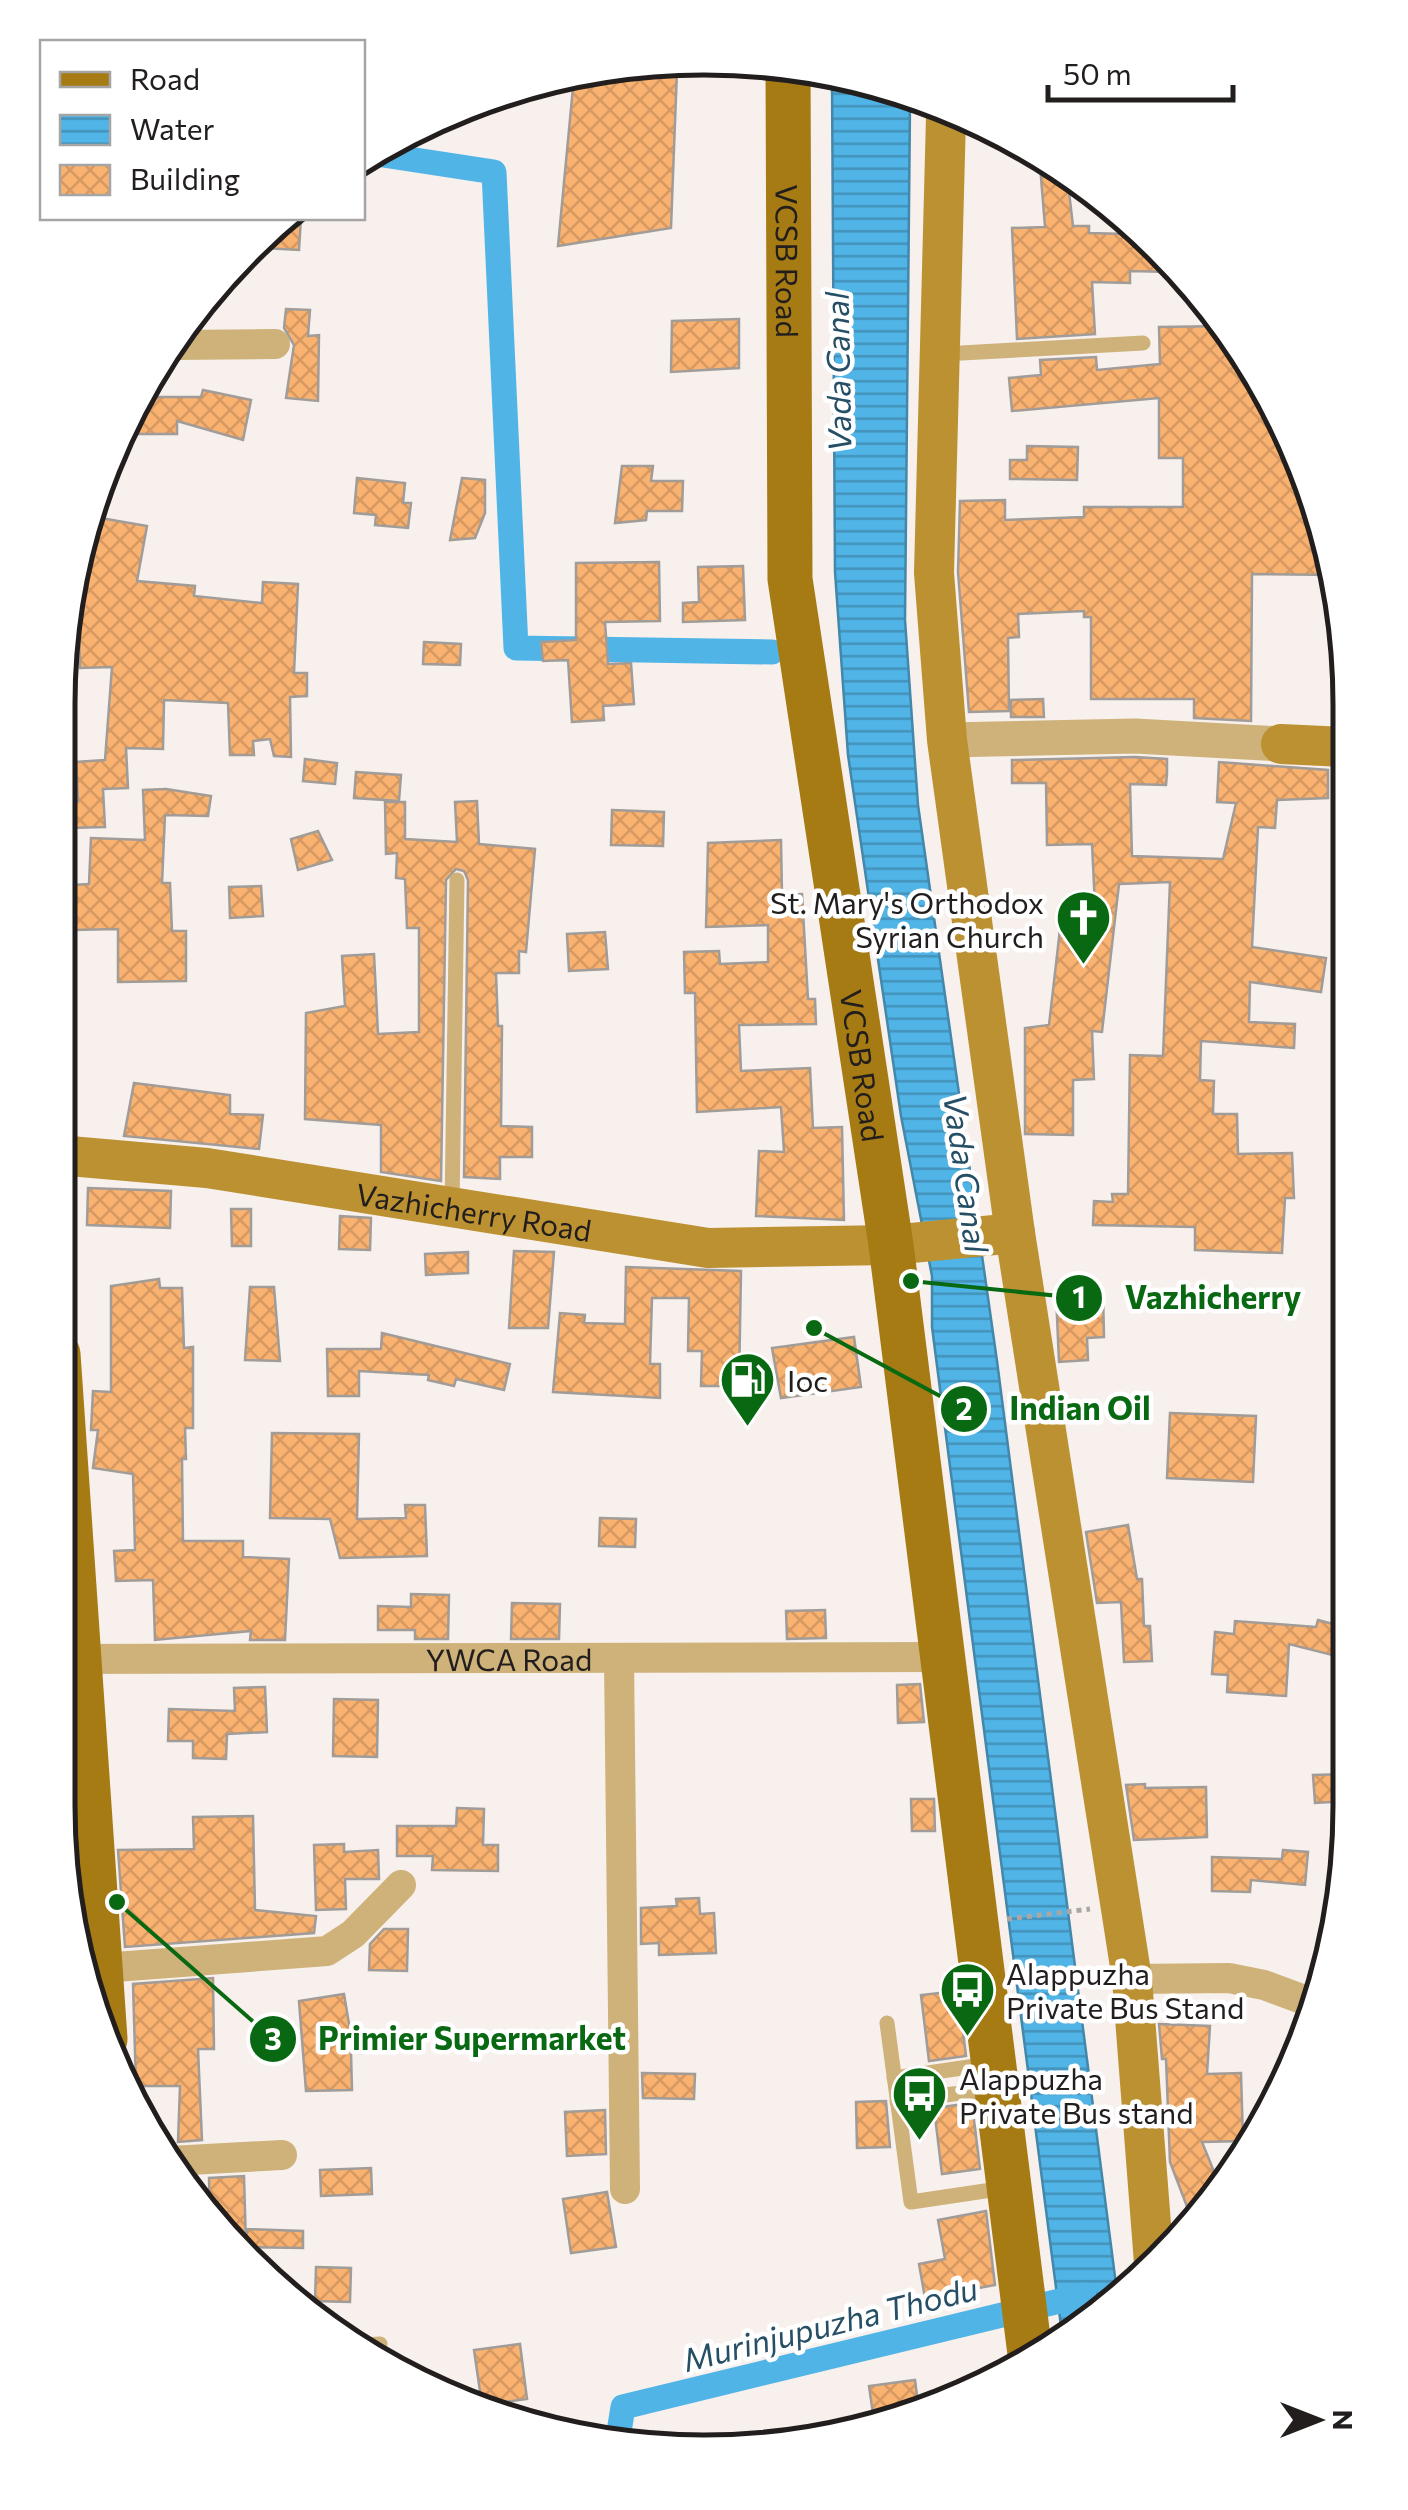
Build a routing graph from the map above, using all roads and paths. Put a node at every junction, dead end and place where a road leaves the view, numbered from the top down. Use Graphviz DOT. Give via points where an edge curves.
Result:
graph roads {
  1 [pos="788,80"];
  2 [pos="946,123"];
  3 [pos="1143,343"];
  4 [pos="275,344"];
  5 [pos="188,345"];
  6 [pos="940,354"];
  7 [pos="947,740"];
  8 [pos="1282,744"];
  9 [pos="1333,746"];
  10 [pos="457,880"];
  11 [pos="75,1156"];
  12 [pos="452,1206"];
  13 [pos="1002,1234"];
  14 [pos="905,1243"];
  15 [pos="939,1657"];
  16 [pos="619,1658"];
  17 [pos="75,1659"];
  18 [pos="75,1715"];
  19 [pos="400,1885"];
  20 [pos="1084,1910"];
  21 [pos="1000,1919"];
  22 [pos="102,1968"];
  23 [pos="1132,1978"];
  24 [pos="103,1992"];
  25 [pos="1303,1999"];
  26 [pos="887,2024"];
  27 [pos="994,2076"];
  28 [pos="894,2078"];
  29 [pos="897,2101"];
  30 [pos="282,2155"];
  31 [pos="185,2160"];
  32 [pos="1009,2188"];
  33 [pos="625,2189"];
  34 [pos="1153,2247"];
  35 [pos="1029,2344"];
  1 -- 14 [label="main road, VCSB Road" via="790,579"];
  2 -- 6 [label="main road"];
  3 -- 6 [label="lane"];
  4 -- 5 [label="street"];
  6 -- 7 [label="main road" via="934,574"];
  7 -- 8 [label="street" via="1135,736"];
  7 -- 13 [label="main road"];
  8 -- 9 [label="main road"];
  10 -- 12 [label="lane"];
  11 -- 12 [label="main road, Vazhicherry Road" via="207,1168"];
  12 -- 14 [label="main road, Vazhicherry Road" via="708,1248"];
  13 -- 14 [label="main road, Vazhicherry Road"];
  13 -- 23 [label="main road"];
  14 -- 15 [label="main road, VCSB Road"];
  15 -- 16 [label="street, YWCA Road"];
  15 -- 27 [label="main road, VCSB Road"];
  16 -- 17 [label="street, YWCA Road"];
  16 -- 33 [label="street"];
  18 -- 22 [label="main road"];
  19 -- 22 [label="street" via="328,1951"];
  20 -- 21 [label="path"];
  22 -- 24 [label="main road"];
  23 -- 25 [label="street" via="1229,1978"];
  23 -- 34 [label="main road"];
  26 -- 28 [label="lane"];
  27 -- 28 [label="lane"];
  27 -- 29 [label="lane"];
  27 -- 32 [label="main road, VCSB Road"];
  28 -- 29 [label="lane"];
  29 -- 32 [label="lane" via="911,2202"];
  30 -- 31 [label="street"];
  32 -- 35 [label="main road, VCSB Road"];
}
